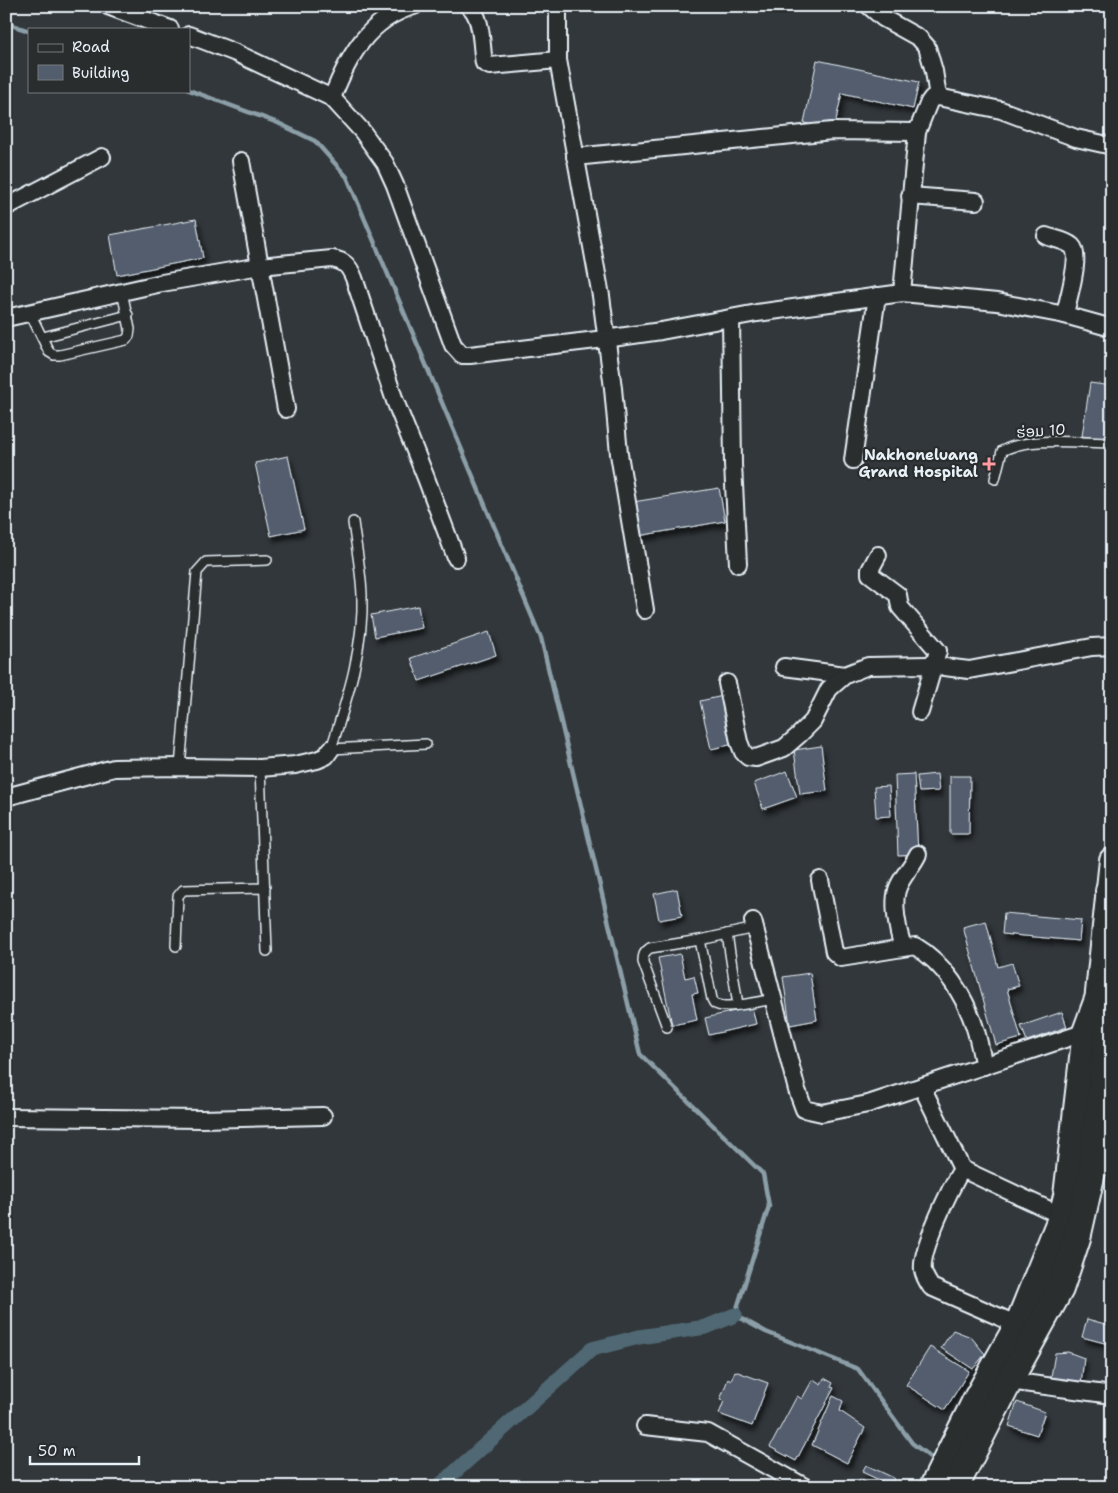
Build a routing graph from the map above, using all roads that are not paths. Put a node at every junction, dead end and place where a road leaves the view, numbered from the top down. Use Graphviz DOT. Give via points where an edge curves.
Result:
graph roads {
  1 [pos="108,6"];
  2 [pos="414,6"];
  3 [pos="468,6"];
  4 [pos="558,6"];
  5 [pos="869,6"];
  6 [pos="167,28"];
  7 [pos="190,35"];
  8 [pos="558,60"];
  9 [pos="938,97"];
  10 [pos="332,98"];
  11 [pos="917,132"];
  12 [pos="1112,146"];
  13 [pos="102,157"];
  14 [pos="575,157"];
  15 [pos="241,161"];
  16 [pos="910,196"];
  17 [pos="976,201"];
  18 [pos="6,207"];
  19 [pos="1046,236"];
  20 [pos="260,266"];
  21 [pos="122,292"];
  22 [pos="902,292"];
  23 [pos="877,296"];
  24 [pos="30,313"];
  25 [pos="128,315"];
  26 [pos="1064,315"];
  27 [pos="6,318"];
  28 [pos="730,318"];
  29 [pos="1112,328"];
  30 [pos="43,337"];
  31 [pos="606,339"];
  32 [pos="286,409"];
  33 [pos="1112,443"];
  34 [pos="853,460"];
  35 [pos="995,479"];
  36 [pos="352,522"];
  37 [pos="878,555"];
  38 [pos="456,558"];
  39 [pos="267,560"];
  40 [pos="738,564"];
  41 [pos="645,610"];
  42 [pos="1112,646"];
  43 [pos="935,666"];
  44 [pos="784,667"];
  45 [pos="845,674"];
  46 [pos="727,683"];
  47 [pos="920,712"];
  48 [pos="426,744"];
  49 [pos="331,749"];
  50 [pos="180,767"];
  51 [pos="260,768"];
  52 [pos="6,797"];
  53 [pos="918,854"];
  54 [pos="1112,860"];
  55 [pos="820,880"];
  56 [pos="265,888"];
  57 [pos="1110,896"];
  58 [pos="754,924"];
  59 [pos="727,934"];
  60 [pos="700,940"];
  61 [pos="176,946"];
  62 [pos="903,948"];
  63 [pos="267,951"];
  64 [pos="1112,956"];
  65 [pos="774,1000"];
  66 [pos="1108,1002"];
  67 [pos="738,1005"];
  68 [pos="667,1027"];
  69 [pos="1086,1032"];
  70 [pos="984,1066"];
  71 [pos="922,1087"];
  72 [pos="323,1116"];
  73 [pos="6,1117"];
  74 [pos="1102,1168"];
  75 [pos="962,1169"];
  76 [pos="1062,1216"];
  77 [pos="1018,1325"];
  78 [pos="1009,1380"];
  79 [pos="1112,1395"];
  80 [pos="985,1405"];
  81 [pos="645,1426"];
  82 [pos="960,1455"];
  83 [pos="805,1487"];
  84 [pos="933,1487"];
  85 [pos="955,1487"];
  1 -- 6 [label="street"];
  2 -- 10 [label="street" via="386,18 368,33 353,51"];
  3 -- 8 [label="street" via="479,22 484,63 490,66"];
  4 -- 8 [label="street"];
  5 -- 9 [label="street" via="883,18 919,38 926,47"];
  7 -- 10 [label="street"];
  8 -- 14 [label="street"];
  9 -- 11 [label="street" via="929,102"];
  9 -- 12 [label="street" via="1001,110 1076,138"];
  10 -- 31 [label="street" via="385,163 453,345 462,355"];
  11 -- 14 [label="street" via="832,131"];
  11 -- 16 [label="street"];
  13 -- 18 [label="street"];
  14 -- 31 [label="street"];
  15 -- 20 [label="street"];
  16 -- 17 [label="street"];
  16 -- 22 [label="street"];
  19 -- 26 [label="street" via="1074,247 1076,255"];
  20 -- 21 [label="street"];
  20 -- 32 [label="street"];
  20 -- 38 [label="street" via="332,259 349,267 395,401"];
  21 -- 24 [label="street"];
  21 -- 25 [label="lane"];
  22 -- 23 [label="street"];
  22 -- 26 [label="street" via="997,302"];
  23 -- 28 [label="street"];
  23 -- 34 [label="street"];
  24 -- 27 [label="street"];
  24 -- 30 [label="lane"];
  25 -- 30 [label="lane"];
  25 -- 30 [label="lane" via="130,329 126,340 54,355"];
  26 -- 29 [label="street"];
  28 -- 31 [label="street"];
  28 -- 40 [label="street"];
  31 -- 41 [label="street" via="619,454"];
  33 -- 35 [label="lane, ຮ່ອມ 10" via="1032,442 1012,446 1002,451"];
  36 -- 49 [label="lane" via="362,594 360,640 350,688"];
  37 -- 43 [label="street" via="870,574 898,595 900,607 938,650"];
  39 -- 50 [label="lane" via="206,562 197,572"];
  42 -- 43 [label="street" via="969,670"];
  43 -- 45 [label="street" via="868,666"];
  43 -- 47 [label="street"];
  44 -- 45 [label="street"];
  45 -- 46 [label="street" via="829,689 813,722 784,748 756,758 748,757 739,742"];
  48 -- 49 [label="lane"];
  49 -- 51 [label="street" via="317,760"];
  50 -- 51 [label="street"];
  50 -- 52 [label="street" via="114,768"];
  51 -- 56 [label="lane"];
  53 -- 62 [label="street" via="898,886 898,930"];
  54 -- 57 [label="street"];
  55 -- 62 [label="street" via="834,952 841,958"];
  56 -- 61 [label="lane" via="183,890 178,896"];
  56 -- 63 [label="lane"];
  57 -- 64 [label="street"];
  57 -- 66 [label="street"];
  58 -- 59 [label="lane"];
  58 -- 65 [label="street"];
  59 -- 60 [label="lane"];
  59 -- 67 [label="lane"];
  60 -- 67 [label="lane" via="714,1003"];
  60 -- 68 [label="lane" via="650,948 643,956"];
  62 -- 70 [label="street" via="915,946 930,955 956,987 975,1028"];
  65 -- 67 [label="lane"];
  65 -- 71 [label="street" via="804,1109 822,1113"];
  66 -- 69 [label="main road"];
  66 -- 74 [label="main road"];
  69 -- 70 [label="street"];
  69 -- 76 [label="main road"];
  70 -- 71 [label="street"];
  71 -- 75 [label="street"];
  72 -- 73 [label="street" via="202,1119"];
  74 -- 78 [label="main road" via="1060,1289"];
  75 -- 76 [label="street"];
  75 -- 77 [label="street" via="924,1254 922,1269 925,1280 931,1287"];
  76 -- 77 [label="main road"];
  77 -- 80 [label="main road"];
  78 -- 79 [label="street"];
  78 -- 80 [label="main road"];
  80 -- 82 [label="main road"];
  81 -- 83 [label="street" via="708,1432"];
  82 -- 84 [label="main road"];
  82 -- 85 [label="main road"];
}
